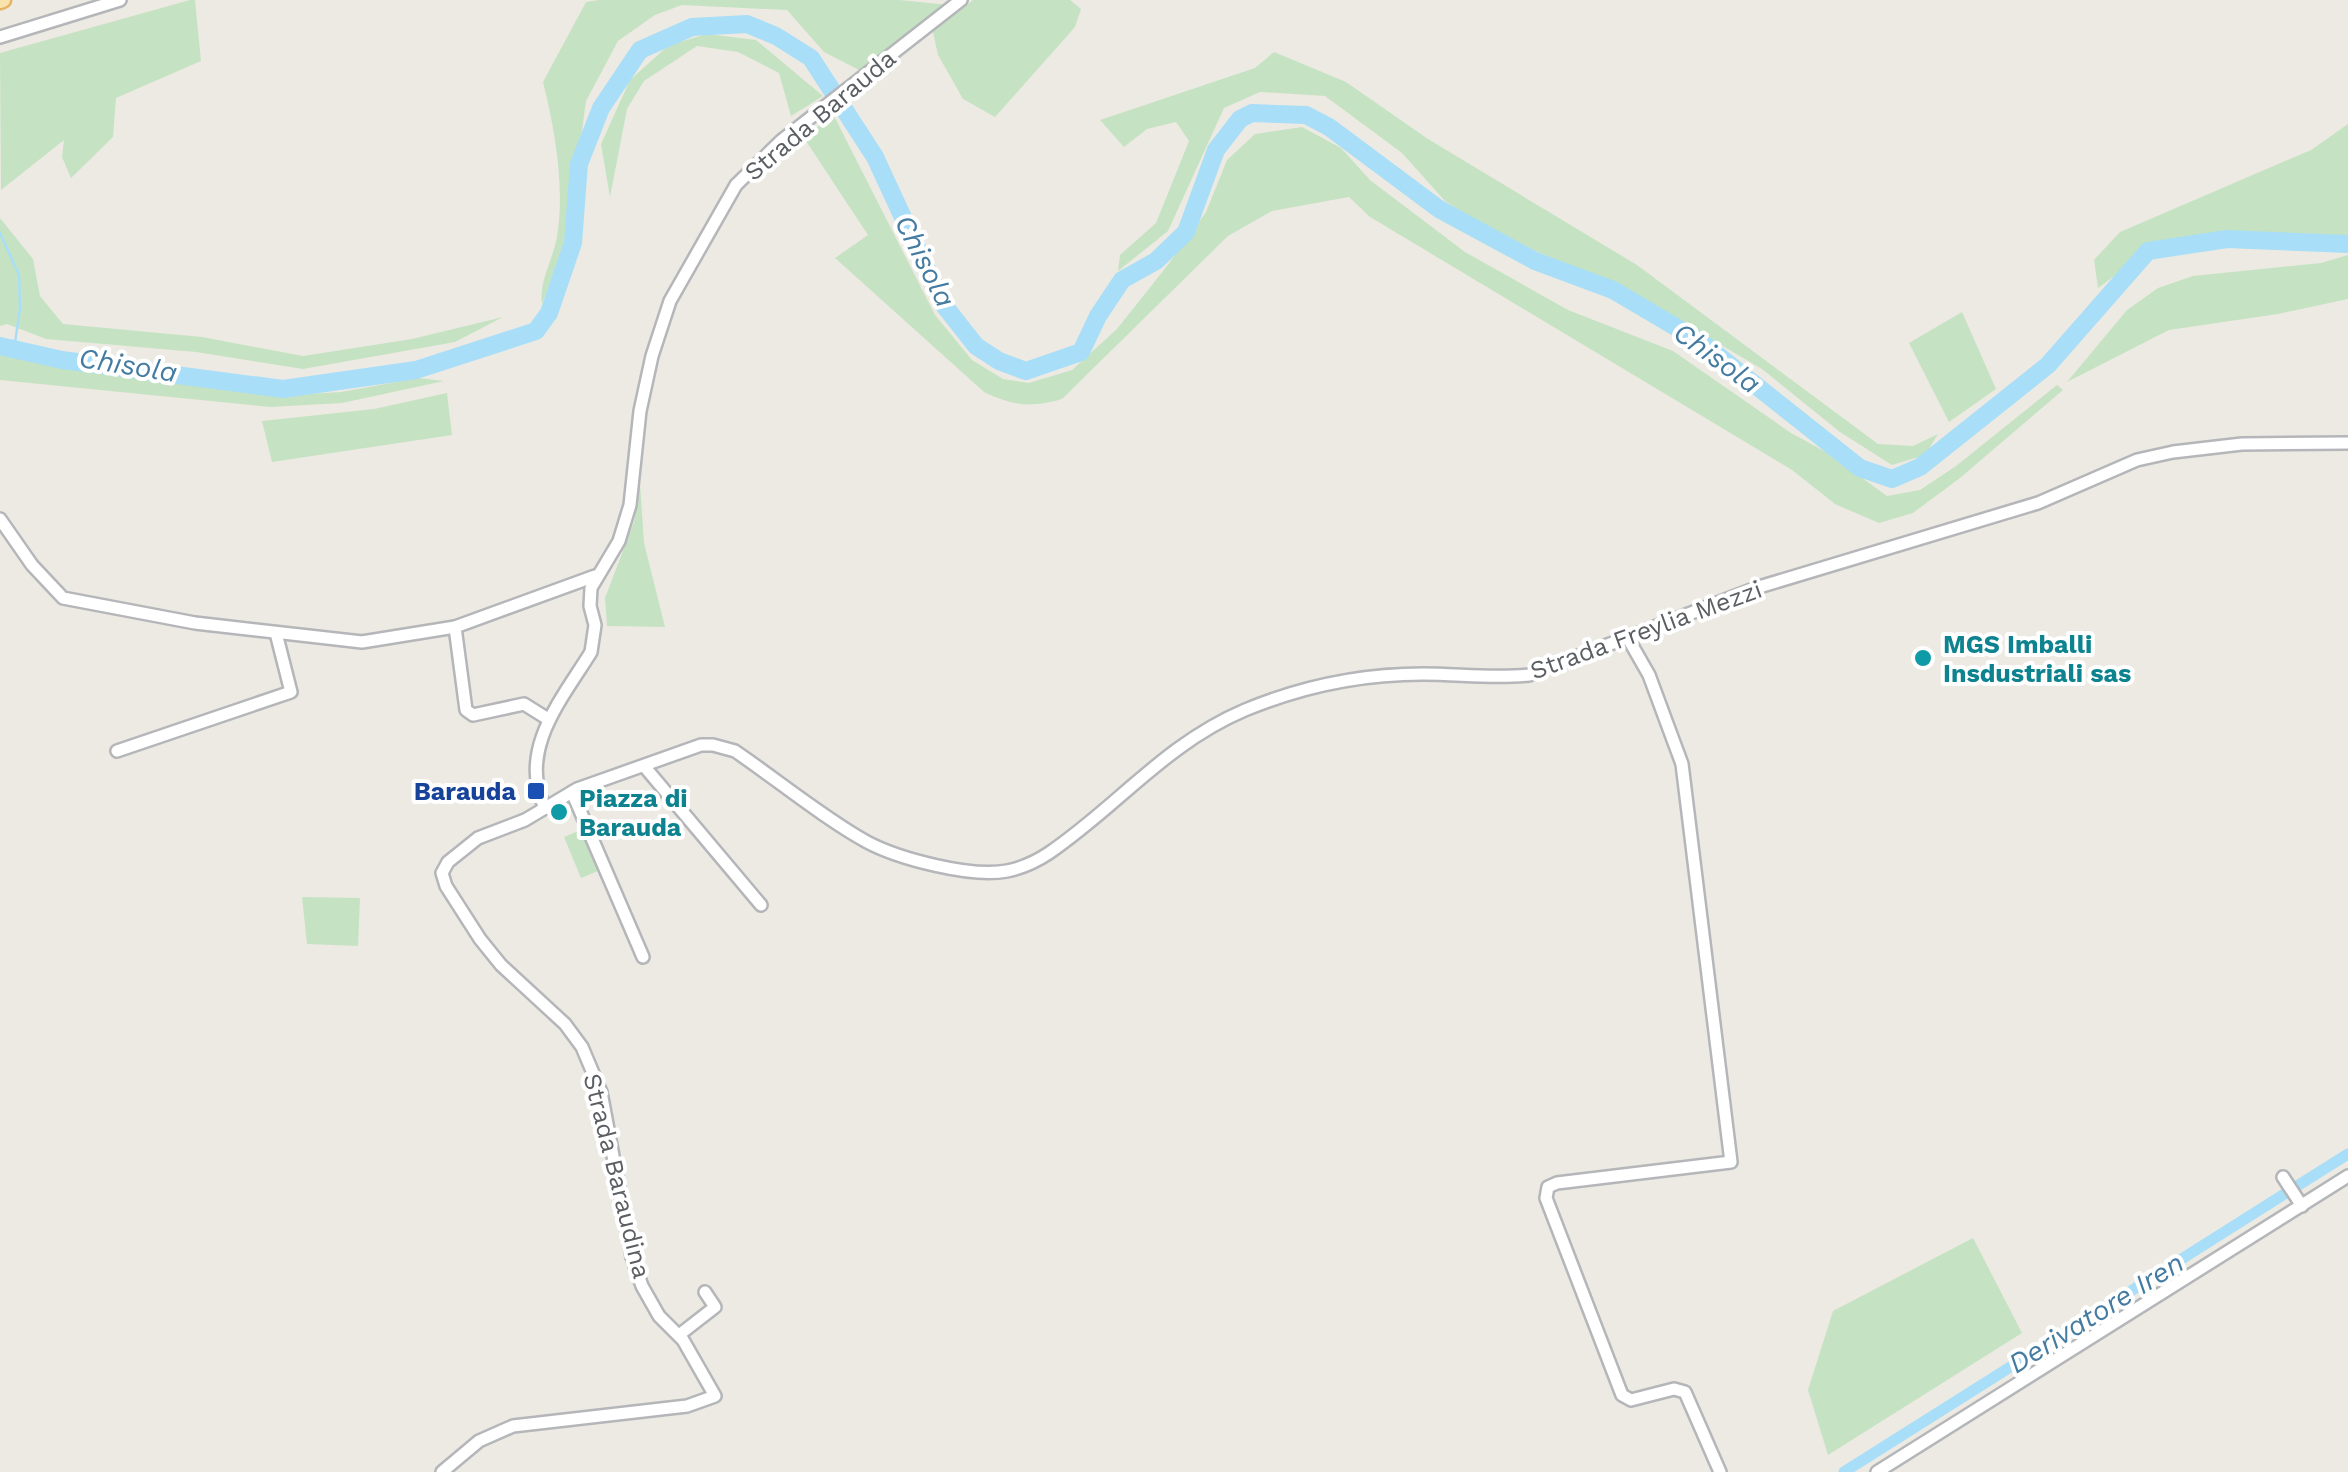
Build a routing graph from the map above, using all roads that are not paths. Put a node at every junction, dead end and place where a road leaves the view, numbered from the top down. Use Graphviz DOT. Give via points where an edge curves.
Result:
graph roads {
  1 [pos="120,0"];
  2 [pos="961,0"];
  3 [pos="0,37"];
  4 [pos="2348,443"];
  5 [pos="0,520"];
  6 [pos="595,576"];
  7 [pos="454,627"];
  8 [pos="276,634"];
  9 [pos="1629,640"];
  10 [pos="548,719"];
  11 [pos="118,751"];
  12 [pos="644,766"];
  13 [pos="572,792"];
  14 [pos="545,808"];
  15 [pos="760,905"];
  16 [pos="643,957"];
  17 [pos="2348,1176"];
  18 [pos="2283,1177"];
  19 [pos="2300,1204"];
  20 [pos="705,1292"];
  21 [pos="678,1336"];
  22 [pos="442,1472"];
  23 [pos="1720,1472"];
  24 [pos="1878,1472"];
  1 -- 3 [label="street"];
  2 -- 6 [label="street, Strada Barauda" via="782,140 736,185 670,301 640,410 630,505 619,541"];
  4 -- 9 [label="street, Strada Freylia Mezzi" via="2242,444 2137,460 2038,503 1759,587"];
  5 -- 8 [label="street" via="63,598"];
  6 -- 7 [label="street"];
  6 -- 10 [label="street" via="591,652"];
  7 -- 8 [label="street" via="375,642"];
  7 -- 10 [label="street" via="466,710 473,715 524,704"];
  8 -- 11 [label="street" via="291,692"];
  9 -- 12 [label="street, Strada Freylia Mezzi" via="1529,675 1356,677 1263,703 1210,726 1050,852 1006,872 950,868 868,842 735,751 714,744"];
  9 -- 23 [label="street" via="1682,764 1730,1162 1557,1183 1548,1186 1546,1198 1622,1394 1631,1400 1674,1388 1685,1392"];
  10 -- 14 [label="street" via="536,772"];
  12 -- 13 [label="street, Strada Freylia Mezzi"];
  12 -- 15 [label="street"];
  13 -- 14 [label="street, Strada Freylia Mezzi"];
  13 -- 16 [label="street"];
  14 -- 21 [label="street, Strada Baraudina" via="478,838 442,873 480,939 582,1047 601,1092 632,1257 658,1316"];
  17 -- 19 [label="street"];
  18 -- 19 [label="street"];
  19 -- 24 [label="street"];
  20 -- 21 [label="street" via="715,1307"];
  21 -- 22 [label="street, Strada Baraudina" via="715,1396 687,1406 513,1426 479,1441"];
}
